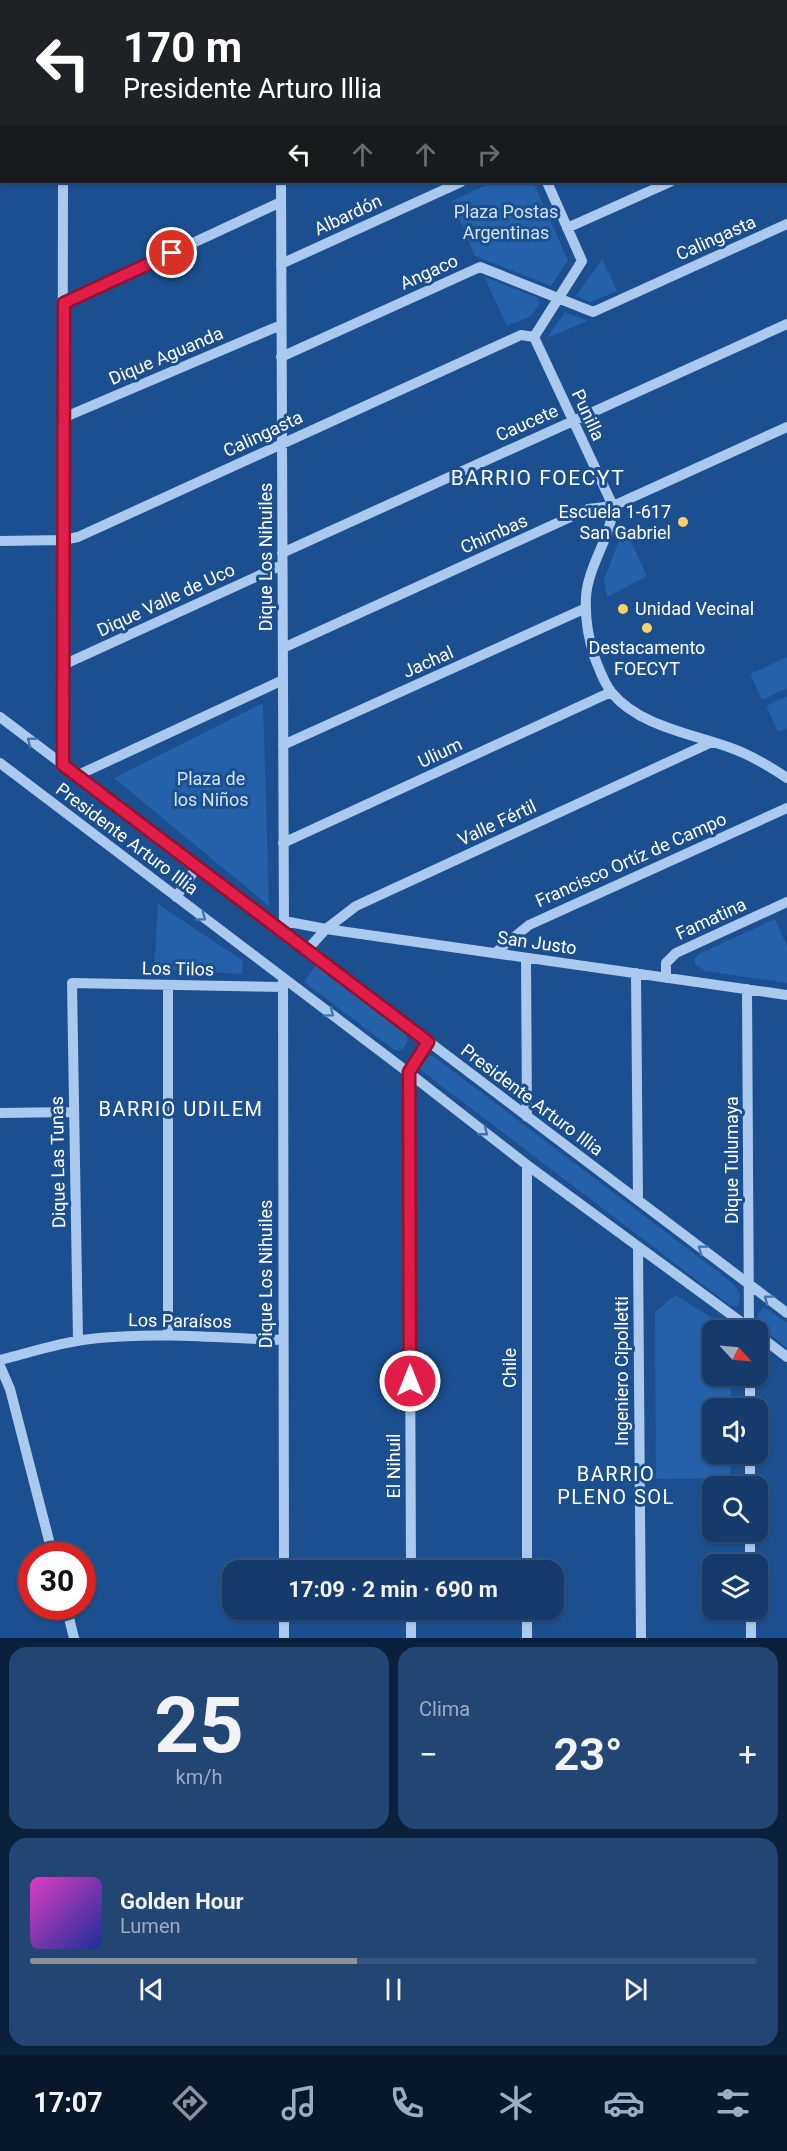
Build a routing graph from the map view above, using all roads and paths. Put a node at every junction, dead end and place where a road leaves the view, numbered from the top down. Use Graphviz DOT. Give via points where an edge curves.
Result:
graph roads {
  1 [pos="65,183"];
  2 [pos="281,183"];
  3 [pos="459,183"];
  4 [pos="547,183"];
  5 [pos="668,183"];
  6 [pos="281,202"];
  7 [pos="787,224"];
  8 [pos="567,228"];
  9 [pos="281,264"];
  10 [pos="558,298"];
  11 [pos="64,303"];
  12 [pos="593,312"];
  13 [pos="787,324"];
  14 [pos="281,325"];
  15 [pos="534,337"];
  16 [pos="281,357"];
  17 [pos="63,418"];
  18 [pos="572,421"];
  19 [pos="787,427"];
  20 [pos="282,444"];
  21 [pos="613,506"];
  22 [pos="63,540"];
  23 [pos="0,541"];
  24 [pos="282,553"];
  25 [pos="282,565"];
  26 [pos="586,608"];
  27 [pos="283,648"];
  28 [pos="63,665"];
  29 [pos="283,680"];
  30 [pos="611,692"];
  31 [pos="0,717"];
  32 [pos="712,742"];
  33 [pos="283,745"];
  34 [pos="0,763"];
  35 [pos="63,765"];
  36 [pos="76,776"];
  37 [pos="787,778"];
  38 [pos="787,808"];
  39 [pos="283,843"];
  40 [pos="197,867"];
  41 [pos="176,897"];
  42 [pos="787,902"];
  43 [pos="284,921"];
  44 [pos="326,929"];
  45 [pos="284,933"];
  46 [pos="307,950"];
  47 [pos="495,953"];
  48 [pos="526,958"];
  49 [pos="636,973"];
  50 [pos="666,978"];
  51 [pos="72,982"];
  52 [pos="283,983"];
  53 [pos="168,985"];
  54 [pos="747,989"];
  55 [pos="787,995"];
  56 [pos="428,1042"];
  57 [pos="409,1072"];
  58 [pos="74,1112"];
  59 [pos="0,1113"];
  60 [pos="527,1117"];
  61 [pos="527,1165"];
  62 [pos="638,1200"];
  63 [pos="638,1248"];
  64 [pos="749,1284"];
  65 [pos="787,1313"];
  66 [pos="737,1320"];
  67 [pos="751,1320"];
  68 [pos="168,1335"];
  69 [pos="283,1340"];
  70 [pos="78,1341"];
  71 [pos="768,1343"];
  72 [pos="787,1357"];
  73 [pos="0,1360"];
  74 [pos="0,1366"];
  75 [pos="49,1542"];
  76 [pos="284,1560"];
  77 [pos="411,1560"];
  78 [pos="527,1560"];
  79 [pos="70,1620"];
  80 [pos="284,1620"];
  81 [pos="411,1620"];
  82 [pos="527,1620"];
  83 [pos="751,1620"];
  84 [pos="74,1638"];
  85 [pos="284,1638"];
  86 [pos="411,1638"];
  87 [pos="527,1638"];
  88 [pos="641,1638"];
  89 [pos="751,1638"];
  1 -- 11 [label="street"];
  2 -- 6 [label="street, Dique Los Nihuiles"];
  3 -- 9 [label="street, Albardón"];
  4 -- 8 [label="street"];
  5 -- 8 [label="street"];
  6 -- 9 [label="street, Dique Los Nihuiles"];
  6 -- 11 [label="street"];
  7 -- 12 [label="street, Calingasta"];
  8 -- 10 [label="street" via="582,261"];
  9 -- 14 [label="street, Dique Los Nihuiles"];
  10 -- 12 [label="street, Angaco"];
  10 -- 15 [label="street"];
  10 -- 16 [label="street, Angaco" via="480,267"];
  11 -- 17 [label="street"];
  13 -- 18 [label="street, Caucete"];
  14 -- 16 [label="street, Dique Los Nihuiles"];
  14 -- 17 [label="street, Dique Aguanda"];
  15 -- 18 [label="street, Punilla"];
  15 -- 20 [label="street, Calingasta" via="521,335"];
  16 -- 20 [label="street, Dique Los Nihuiles"];
  17 -- 22 [label="street"];
  18 -- 21 [label="street, Punilla"];
  18 -- 24 [label="street, Caucete"];
  19 -- 21 [label="street, Chimbas"];
  20 -- 22 [label="street, Calingasta" via="78,537"];
  20 -- 24 [label="street, Dique Los Nihuiles"];
  21 -- 26 [label="street" via="588,583"];
  21 -- 27 [label="street, Chimbas" via="588,509"];
  22 -- 23 [label="street, Calingasta"];
  22 -- 28 [label="street"];
  24 -- 25 [label="street, Dique Los Nihuiles"];
  25 -- 27 [label="street, Dique Los Nihuiles"];
  25 -- 28 [label="street, Dique Valle de Uco"];
  26 -- 30 [label="street" via="593,651"];
  26 -- 33 [label="street, Jachal"];
  27 -- 29 [label="street, Dique Los Nihuiles"];
  28 -- 35 [label="street"];
  29 -- 33 [label="street, Dique Los Nihuiles"];
  29 -- 36 [label="street"];
  30 -- 32 [label="street" via="653,721"];
  30 -- 39 [label="street, Ulium"];
  35 -- 31 [label="street, Presidente Arturo Illia, one-way"];
  32 -- 37 [label="street" via="745,754"];
  32 -- 44 [label="street, Valle Fértil" via="356,906"];
  33 -- 39 [label="street, Dique Los Nihuiles"];
  34 -- 41 [label="street, Presidente Arturo Illia"];
  35 -- 36 [label="street, Presidente Arturo Illia"];
  36 -- 40 [label="street, Presidente Arturo Illia"];
  38 -- 47 [label="street, Francisco Ortíz de Campo" via="529,925"];
  39 -- 43 [label="street, Dique Los Nihuiles"];
  40 -- 41 [label="street"];
  40 -- 45 [label="street, Presidente Arturo Illia"];
  41 -- 52 [label="street, Presidente Arturo Illia, one-way"];
  42 -- 50 [label="street, Famatina" via="676,953 666,963"];
  43 -- 44 [label="street, San Justo"];
  43 -- 45 [label="street, Dique Los Nihuiles"];
  44 -- 46 [label="street, Valle Fértil"];
  44 -- 47 [label="street, San Justo"];
  45 -- 46 [label="street, Presidente Arturo Illia"];
  46 -- 56 [label="street, Presidente Arturo Illia"];
  47 -- 48 [label="street, San Justo"];
  48 -- 49 [label="street, San Justo"];
  48 -- 60 [label="street"];
  49 -- 50 [label="street, San Justo"];
  49 -- 62 [label="street"];
  50 -- 54 [label="street, San Justo"];
  51 -- 53 [label="street, Los Tilos"];
  51 -- 58 [label="street, Dique Las Tunas"];
  52 -- 53 [label="street, Los Tilos"];
  52 -- 57 [label="street, Presidente Arturo Illia, one-way"];
  52 -- 69 [label="street, Dique Los Nihuiles"];
  53 -- 68 [label="street"];
  54 -- 55 [label="street, San Justo"];
  54 -- 64 [label="street, Dique Tulumaya"];
  56 -- 57 [label="street"];
  56 -- 60 [label="street, Presidente Arturo Illia"];
  57 -- 61 [label="street, Presidente Arturo Illia, one-way"];
  57 -- 77 [label="street, El Nihuil"];
  58 -- 59 [label="street"];
  58 -- 70 [label="street, Dique Las Tunas"];
  60 -- 62 [label="street, Presidente Arturo Illia"];
  61 -- 63 [label="street, Presidente Arturo Illia"];
  61 -- 78 [label="street, Chile"];
  64 -- 62 [label="street, Presidente Arturo Illia, one-way"];
  63 -- 66 [label="street, Presidente Arturo Illia"];
  63 -- 88 [label="street, Ingeniero Cipolletti"];
  65 -- 64 [label="street, Presidente Arturo Illia, one-way"];
  64 -- 67 [label="street, Dique Tulumaya"];
  68 -- 69 [label="street, Los Paraísos"];
  68 -- 70 [label="street, Los Paraísos"];
  69 -- 76 [label="street, Dique Los Nihuiles"];
  70 -- 73 [label="street, Los Paraísos"];
  71 -- 72 [label="street, Presidente Arturo Illia"];
  74 -- 75 [label="street" via="10,1389"];
  79 -- 84 [label="street"];
  80 -- 85 [label="street"];
  81 -- 86 [label="street"];
  82 -- 87 [label="street"];
  83 -- 89 [label="street"];
}
